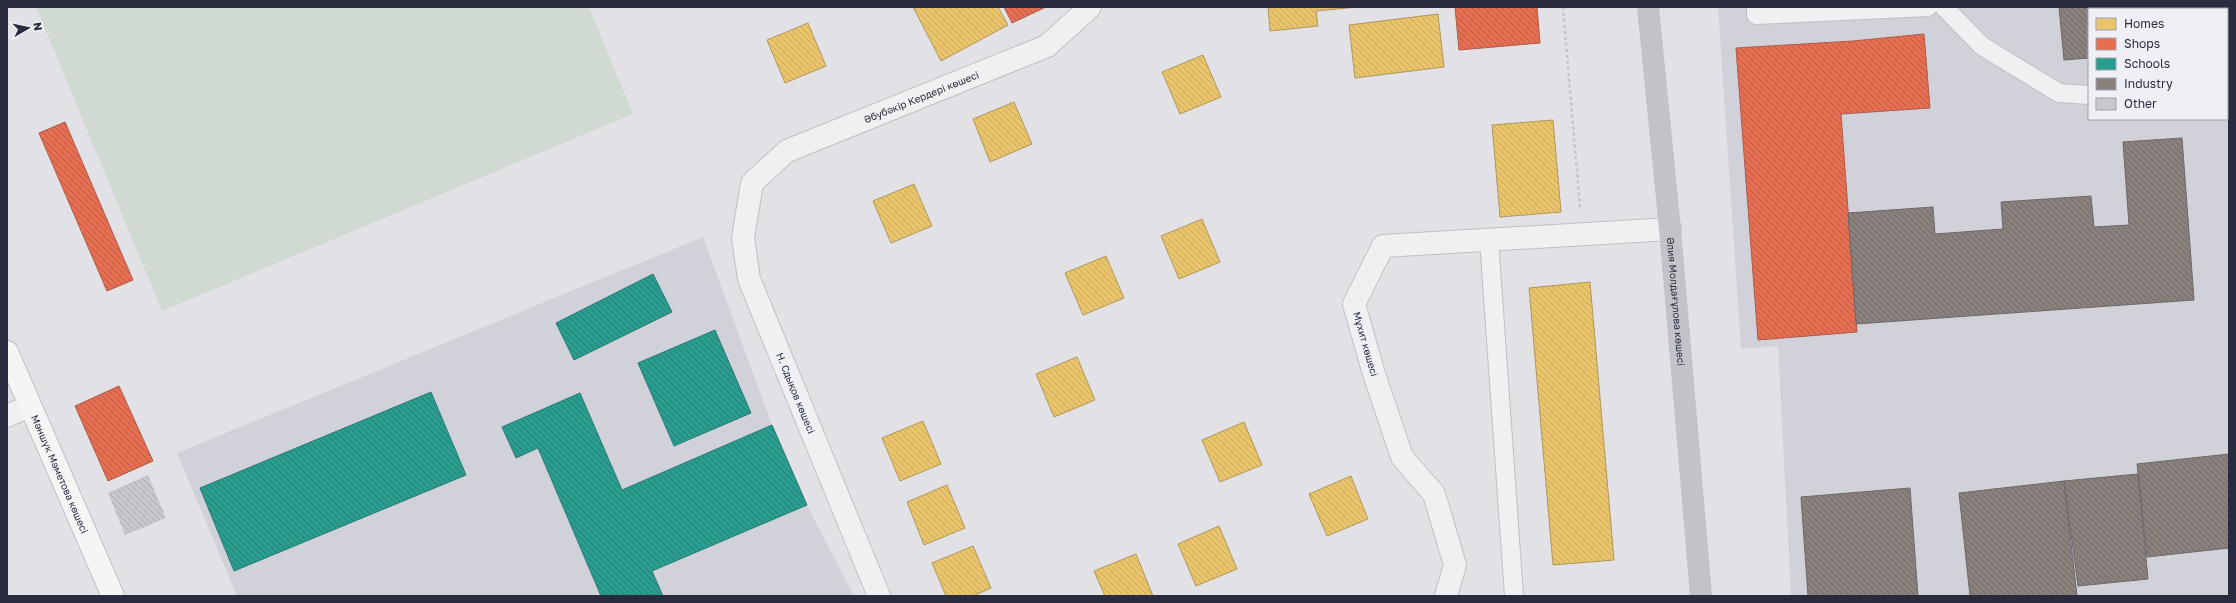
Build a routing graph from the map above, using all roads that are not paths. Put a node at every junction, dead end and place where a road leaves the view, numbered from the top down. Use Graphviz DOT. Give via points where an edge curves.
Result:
graph roads {
  1 [pos="1090,7"];
  2 [pos="1648,7"];
  3 [pos="1756,7"];
  4 [pos="1928,7"];
  5 [pos="1944,7"];
  6 [pos="2088,95"];
  7 [pos="752,183"];
  8 [pos="1670,229"];
  9 [pos="1489,240"];
  10 [pos="7,352"];
  11 [pos="30,406"];
  12 [pos="7,416"];
  13 [pos="113,596"];
  14 [pos="879,596"];
  15 [pos="1446,596"];
  16 [pos="1514,596"];
  17 [pos="1701,596"];
  1 -- 7 [label="street, Әбубәкір Кердері көшесі" via="1047,46 787,151"];
  2 -- 8 [label="main road, Әлия Молдағұлова көшесі"];
  3 -- 4 [label="lane" via="1756,15"];
  5 -- 6 [label="lane" via="1982,46 2059,93"];
  7 -- 14 [label="street, Н. Сдықов көшесі" via="743,238 749,279"];
  8 -- 9 [label="street, Мұхит көшесі"];
  8 -- 17 [label="main road, Әлия Молдағұлова көшесі"];
  9 -- 15 [label="street, Мұхит көшесі" via="1383,246 1354,304 1402,457 1434,494 1455,565"];
  9 -- 16 [label="lane"];
  10 -- 11 [label="main road, Мәншүк Мәметова көшесі"];
  11 -- 12 [label="street"];
  11 -- 13 [label="main road, Мәншүк Мәметова көшесі"];
}
